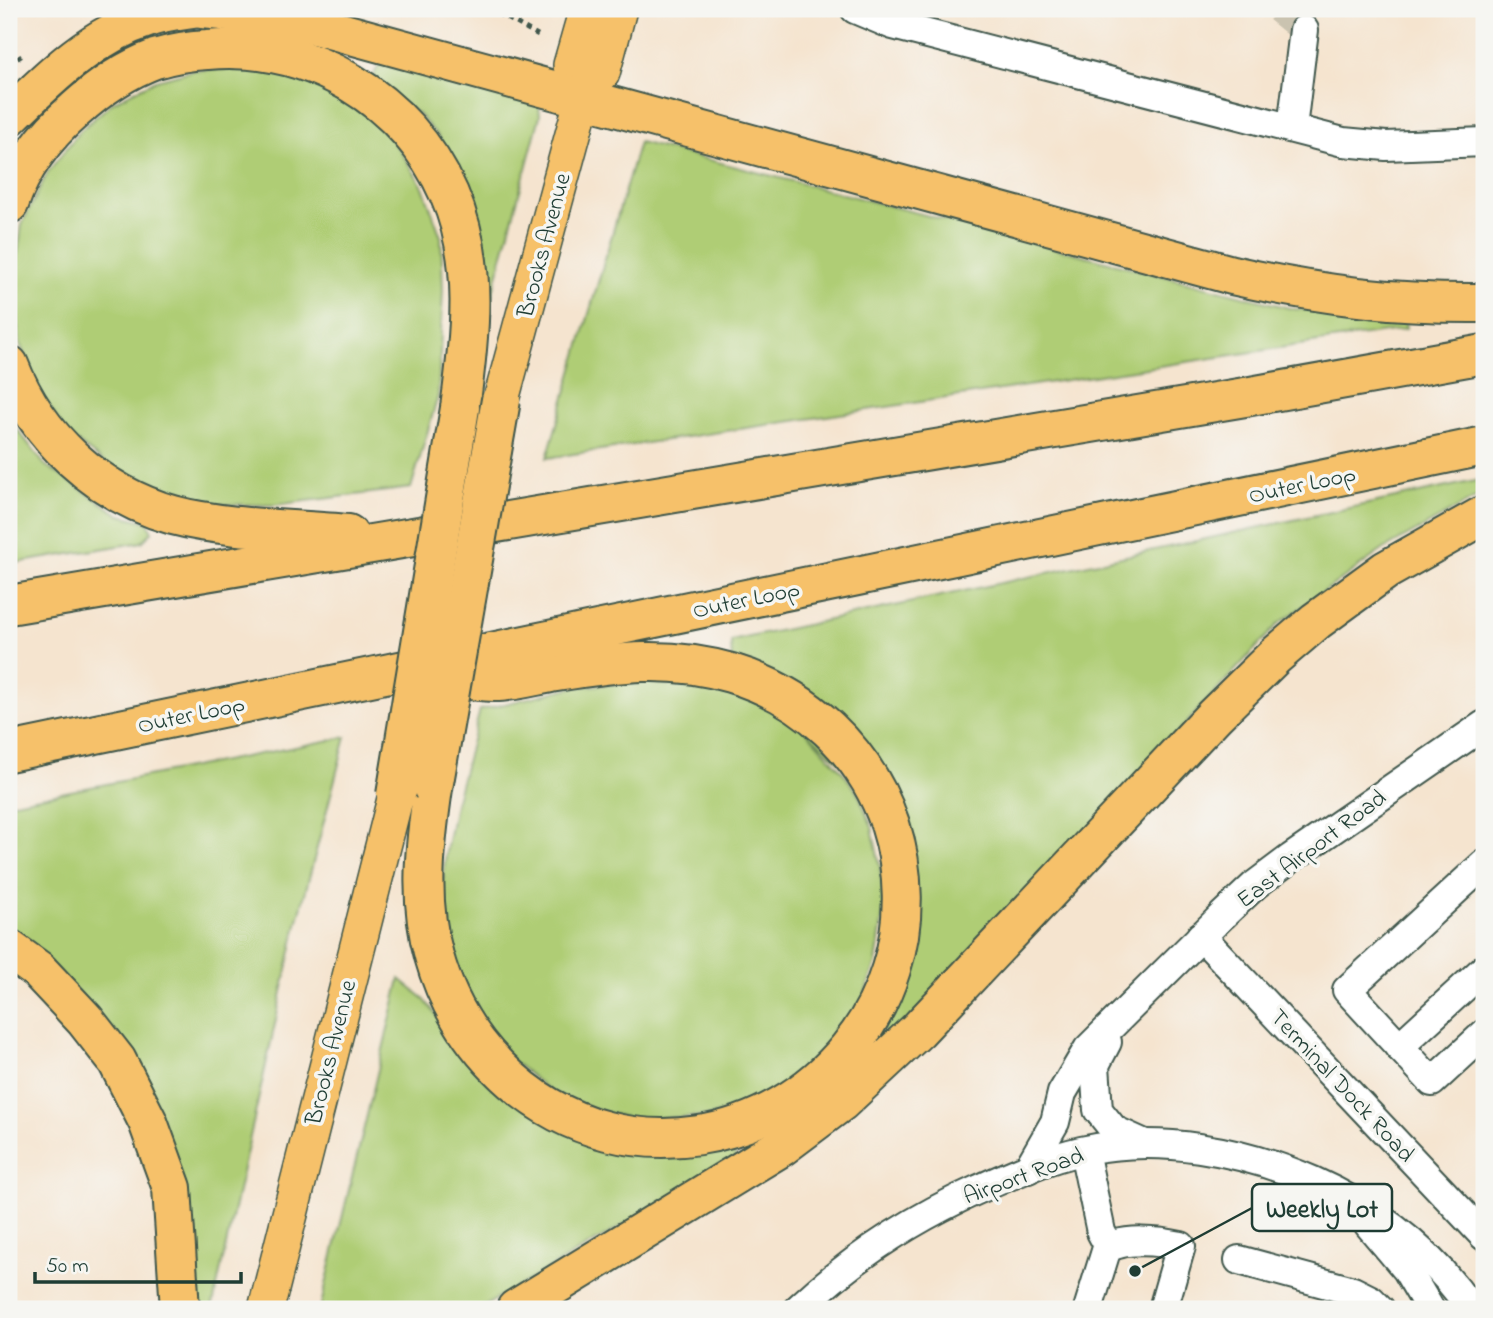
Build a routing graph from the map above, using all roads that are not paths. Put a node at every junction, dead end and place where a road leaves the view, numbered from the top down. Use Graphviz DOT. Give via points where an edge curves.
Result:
graph roads {
  1 [pos="192,9"];
  2 [pos="202,9"];
  3 [pos="587,9"];
  4 [pos="619,9"];
  5 [pos="855,9"];
  6 [pos="1304,30"];
  7 [pos="584,94"];
  8 [pos="9,117"];
  9 [pos="1292,128"];
  10 [pos="1484,142"];
  11 [pos="9,204"];
  12 [pos="1484,303"];
  13 [pos="1484,354"];
  14 [pos="9,365"];
  15 [pos="501,400"];
  16 [pos="1484,446"];
  17 [pos="1484,515"];
  18 [pos="403,539"];
  19 [pos="9,605"];
  20 [pos="392,672"];
  21 [pos="1484,725"];
  22 [pos="9,752"];
  23 [pos="396,795"];
  24 [pos="1484,864"];
  25 [pos="1201,936"];
  26 [pos="9,950"];
  27 [pos="1484,969"];
  28 [pos="1122,1017"];
  29 [pos="1484,1034"];
  30 [pos="1399,1046"];
  31 [pos="1147,1145"];
  32 [pos="1084,1151"];
  33 [pos="1028,1169"];
  34 [pos="1318,1184"];
  35 [pos="1484,1236"];
  36 [pos="1109,1247"];
  37 [pos="1238,1260"];
  38 [pos="180,1309"];
  39 [pos="265,1309"];
  40 [pos="516,1309"];
  41 [pos="798,1309"];
  42 [pos="1088,1309"];
  43 [pos="1163,1309"];
  44 [pos="1380,1309"];
  45 [pos="1430,1309"];
  46 [pos="1471,1309"];
  1 -- 8 [label="highway" via="150,17 108,34 61,66"];
  2 -- 7 [label="highway" via="318,26"];
  3 -- 7 [label="main road" via="571,65"];
  4 -- 7 [label="main road, Brooks Avenue" via="602,73"];
  5 -- 9 [label="street" via="893,25"];
  6 -- 9 [label="street"];
  7 -- 12 [label="highway" via="1283,287 1375,300"];
  7 -- 15 [label="main road, Brooks Avenue"];
  9 -- 10 [label="street" via="1343,142 1386,146"];
  11 -- 23 [label="highway, bridge" via="33,154 90,96 156,59 192,51 240,49 281,55 329,71 369,93 409,130 432,161 462,232 469,279 468,343"];
  13 -- 18 [label="highway"];
  14 -- 18 [label="highway" via="19,391 70,458 130,499 208,522"];
  15 -- 20 [label="highway, bridge" via="433,788 424,856 429,937 440,976 465,1024 494,1063 530,1095 608,1131 646,1137 705,1134 759,1118 795,1100 828,1072 859,1036 881,999 894,960 901,916 900,870 892,831 877,794 859,764 822,721 763,684 729,672 665,660 619,662 499,682"];
  16 -- 20 [label="highway, Outer Loop"];
  17 -- 40 [label="highway" via="1386,570 1275,656 918,1030 841,1102 781,1147"];
  18 -- 19 [label="highway"];
  20 -- 22 [label="highway, Outer Loop"];
  21 -- 25 [label="street, East Airport Road" via="1291,858"];
  23 -- 39 [label="main road, Brooks Avenue"];
  24 -- 30 [label="street" via="1347,990"];
  25 -- 28 [label="street, East Airport Road"];
  25 -- 35 [label="street, Terminal Dock Road"];
  26 -- 38 [label="highway" via="38,970 85,1020 117,1061 148,1122 172,1188"];
  27 -- 30 [label="street"];
  28 -- 31 [label="street, East Airport Road" via="1095,1065 1098,1110 1114,1130"];
  28 -- 33 [label="street, East Airport Road" via="1088,1049 1062,1093 1055,1122"];
  29 -- 30 [label="street" via="1432,1082"];
  31 -- 32 [label="street, Airport Road"];
  31 -- 34 [label="street, Airport Road" via="1226,1152"];
  32 -- 33 [label="street, Airport Road"];
  32 -- 36 [label="street" via="1101,1232"];
  33 -- 41 [label="street, Airport Road" via="952,1202 887,1238 845,1267"];
  34 -- 45 [label="street" via="1378,1234"];
  34 -- 46 [label="street" via="1354,1200 1409,1239"];
  36 -- 42 [label="street"];
  36 -- 43 [label="street" via="1119,1242 1181,1246"];
  37 -- 44 [label="street" via="1353,1291"];
}
